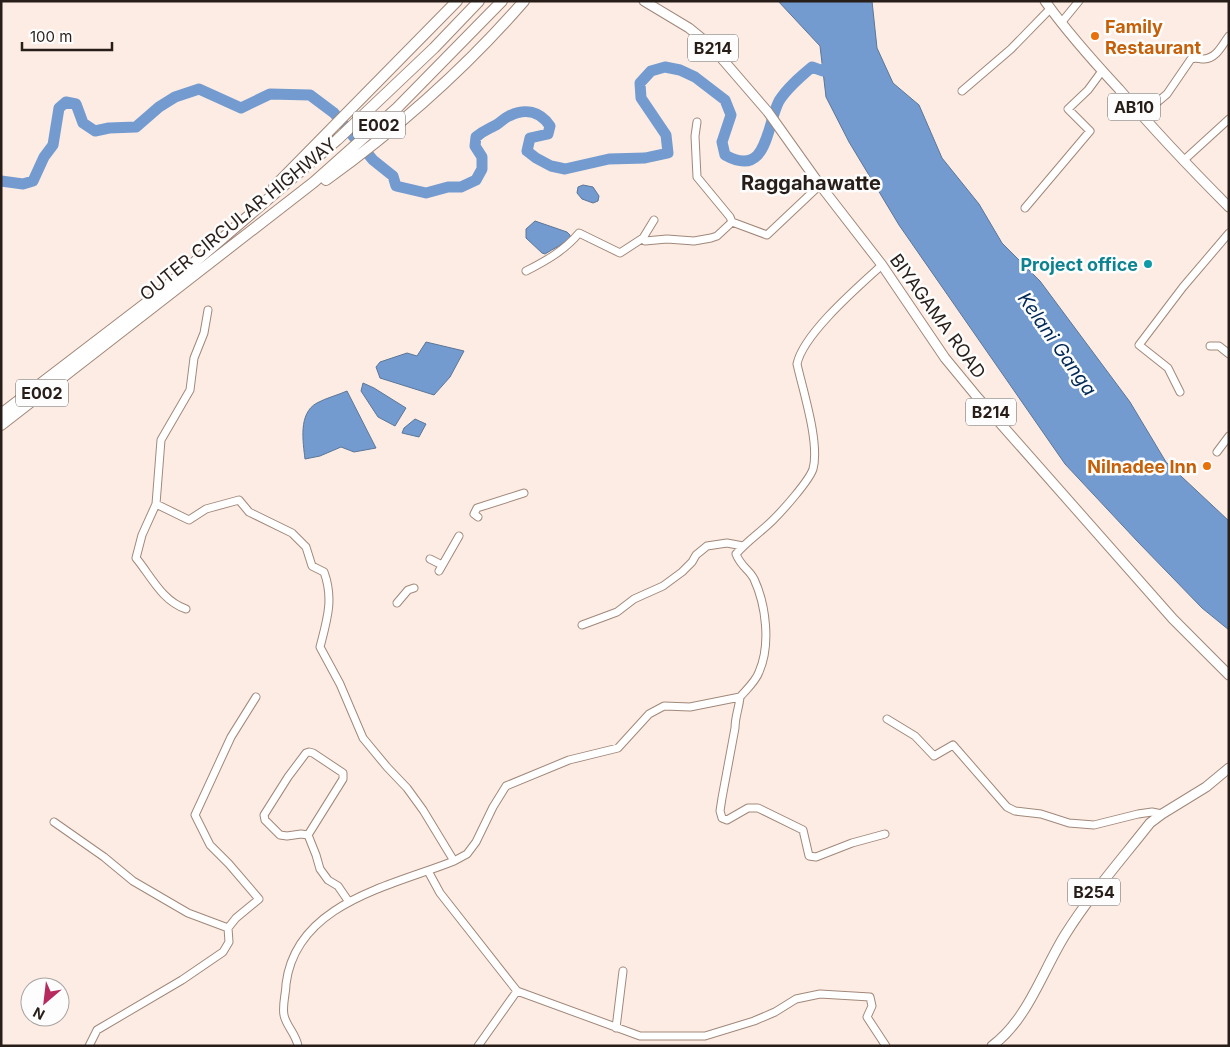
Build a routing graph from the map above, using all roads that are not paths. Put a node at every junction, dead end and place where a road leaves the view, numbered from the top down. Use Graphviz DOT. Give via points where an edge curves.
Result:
graph roads {
  1 [pos="457,1"];
  2 [pos="479,1"];
  3 [pos="502,1"];
  4 [pos="524,1"];
  5 [pos="644,1"];
  6 [pos="1079,1"];
  7 [pos="1047,5"];
  8 [pos="1061,23"];
  9 [pos="1229,36"];
  10 [pos="1102,71"];
  11 [pos="962,91"];
  12 [pos="1142,115"];
  13 [pos="1229,119"];
  14 [pos="697,122"];
  15 [pos="1183,161"];
  16 [pos="820,185"];
  17 [pos="1229,207"];
  18 [pos="1025,208"];
  19 [pos="654,220"];
  20 [pos="732,222"];
  21 [pos="236,227"];
  22 [pos="1229,233"];
  23 [pos="245,237"];
  24 [pos="643,238"];
  25 [pos="882,265"];
  26 [pos="526,271"];
  27 [pos="208,310"];
  28 [pos="1210,346"];
  29 [pos="1229,354"];
  30 [pos="80,358"];
  31 [pos="1180,392"];
  32 [pos="1,414"];
  33 [pos="1,425"];
  34 [pos="1229,436"];
  35 [pos="1217,452"];
  36 [pos="524,493"];
  37 [pos="156,504"];
  38 [pos="478,517"];
  39 [pos="459,536"];
  40 [pos="743,546"];
  41 [pos="430,559"];
  42 [pos="414,588"];
  43 [pos="397,603"];
  44 [pos="186,608"];
  45 [pos="582,625"];
  46 [pos="1229,675"];
  47 [pos="740,697"];
  48 [pos="256,698"];
  49 [pos="887,719"];
  50 [pos="1229,768"];
  51 [pos="1162,814"];
  52 [pos="54,822"];
  53 [pos="885,834"];
  54 [pos="308,835"];
  55 [pos="454,861"];
  56 [pos="428,871"];
  57 [pos="349,902"];
  58 [pos="228,928"];
  59 [pos="624,971"];
  60 [pos="517,991"];
  61 [pos="616,1028"];
  62 [pos="89,1046"];
  63 [pos="298,1046"];
  64 [pos="478,1046"];
  65 [pos="886,1046"];
  66 [pos="992,1046"];
  1 -- 21 [label="highway"];
  2 -- 21 [label="highway, OUTER CIRCULAR HIGHWAY / E002" via="384,98"];
  3 -- 23 [label="highway, OUTER CIRCULAR HIGHWAY / E002" via="397,108 314,182"];
  4 -- 23 [label="highway" via="451,77 385,135"];
  5 -- 16 [label="main road, BIYAGAMA ROAD / B214" via="712,46 768,112"];
  6 -- 8 [label="street"];
  7 -- 8 [label="main road, AB10"];
  7 -- 11 [label="street" via="1011,49"];
  8 -- 10 [label="main road, AB10"];
  9 -- 12 [label="street" via="1219,52 1205,59 1191,59 1167,94"];
  10 -- 12 [label="main road, AB10"];
  10 -- 18 [label="street" via="1068,109 1090,131"];
  12 -- 15 [label="main road, AB10"];
  13 -- 15 [label="street"];
  14 -- 20 [label="street" via="697,177"];
  15 -- 17 [label="main road, AB10"];
  16 -- 20 [label="street" via="767,235"];
  16 -- 25 [label="main road, BIYAGAMA ROAD / B214"];
  19 -- 24 [label="street"];
  20 -- 24 [label="street" via="711,238 648,242"];
  21 -- 30 [label="highway, OUTER CIRCULAR HIGHWAY / E002"];
  22 -- 31 [label="street" via="1139,345 1168,368"];
  23 -- 30 [label="highway, OUTER CIRCULAR HIGHWAY / E002"];
  24 -- 26 [label="street" via="620,253 579,232 552,256"];
  25 -- 40 [label="street" via="839,305 799,356 797,364 815,454 812,471 773,520"];
  25 -- 46 [label="main road, BIYAGAMA ROAD / B214" via="945,358 978,398 1173,619"];
  27 -- 37 [label="street" via="204,333 194,358 190,390 161,440"];
  28 -- 29 [label="street" via="1219,346"];
  30 -- 32 [label="highway, OUTER CIRCULAR HIGHWAY / E002"];
  30 -- 33 [label="highway, OUTER CIRCULAR HIGHWAY / E002"];
  34 -- 35 [label="street"];
  36 -- 38 [label="street" via="477,508 474,514"];
  37 -- 44 [label="street" via="136,558 168,599"];
  37 -- 55 [label="street" via="189,520 206,509 239,500 249,512 292,533 306,547 312,566 324,572 328,583 330,608 320,648 340,684 363,738 423,810"];
  39 -- 41 [label="street" via="441,568"];
  40 -- 45 [label="street" via="707,546 663,586 634,599 617,612"];
  40 -- 47 [label="street" via="736,554 753,577 762,601 767,635 759,673"];
  42 -- 43 [label="street"];
  47 -- 53 [label="street" via="720,811 722,818 727,820 748,808 758,808 803,830 809,856 816,857"];
  47 -- 55 [label="street" via="690,707 664,706 649,714 618,748 569,760 506,786 476,842 467,854"];
  48 -- 58 [label="street" via="231,736 195,815 210,845 260,899"];
  49 -- 51 [label="street" via="915,736 934,756 953,745 1014,811 1094,826 1138,814"];
  50 -- 51 [label="main road, B254" via="1206,788"];
  51 -- 66 [label="main road, B254" via="1150,823 1086,903 1019,1017"];
  52 -- 58 [label="street" via="133,880 188,913"];
  54 -- 54 [label="street" via="344,776 309,752 288,777 264,815 280,835"];
  54 -- 57 [label="street" via="320,869"];
  55 -- 56 [label="street"];
  56 -- 57 [label="street"];
  56 -- 60 [label="street" via="440,893"];
  57 -- 63 [label="street" via="336,908 307,933 290,964 283,1014"];
  58 -- 62 [label="street" via="230,942 223,952 97,1030"];
  59 -- 61 [label="street"];
  60 -- 61 [label="street"];
  60 -- 64 [label="street"];
  61 -- 65 [label="street" via="640,1036 705,1036 754,1021 796,999 820,994 870,997 872,1006 867,1017"];
}
